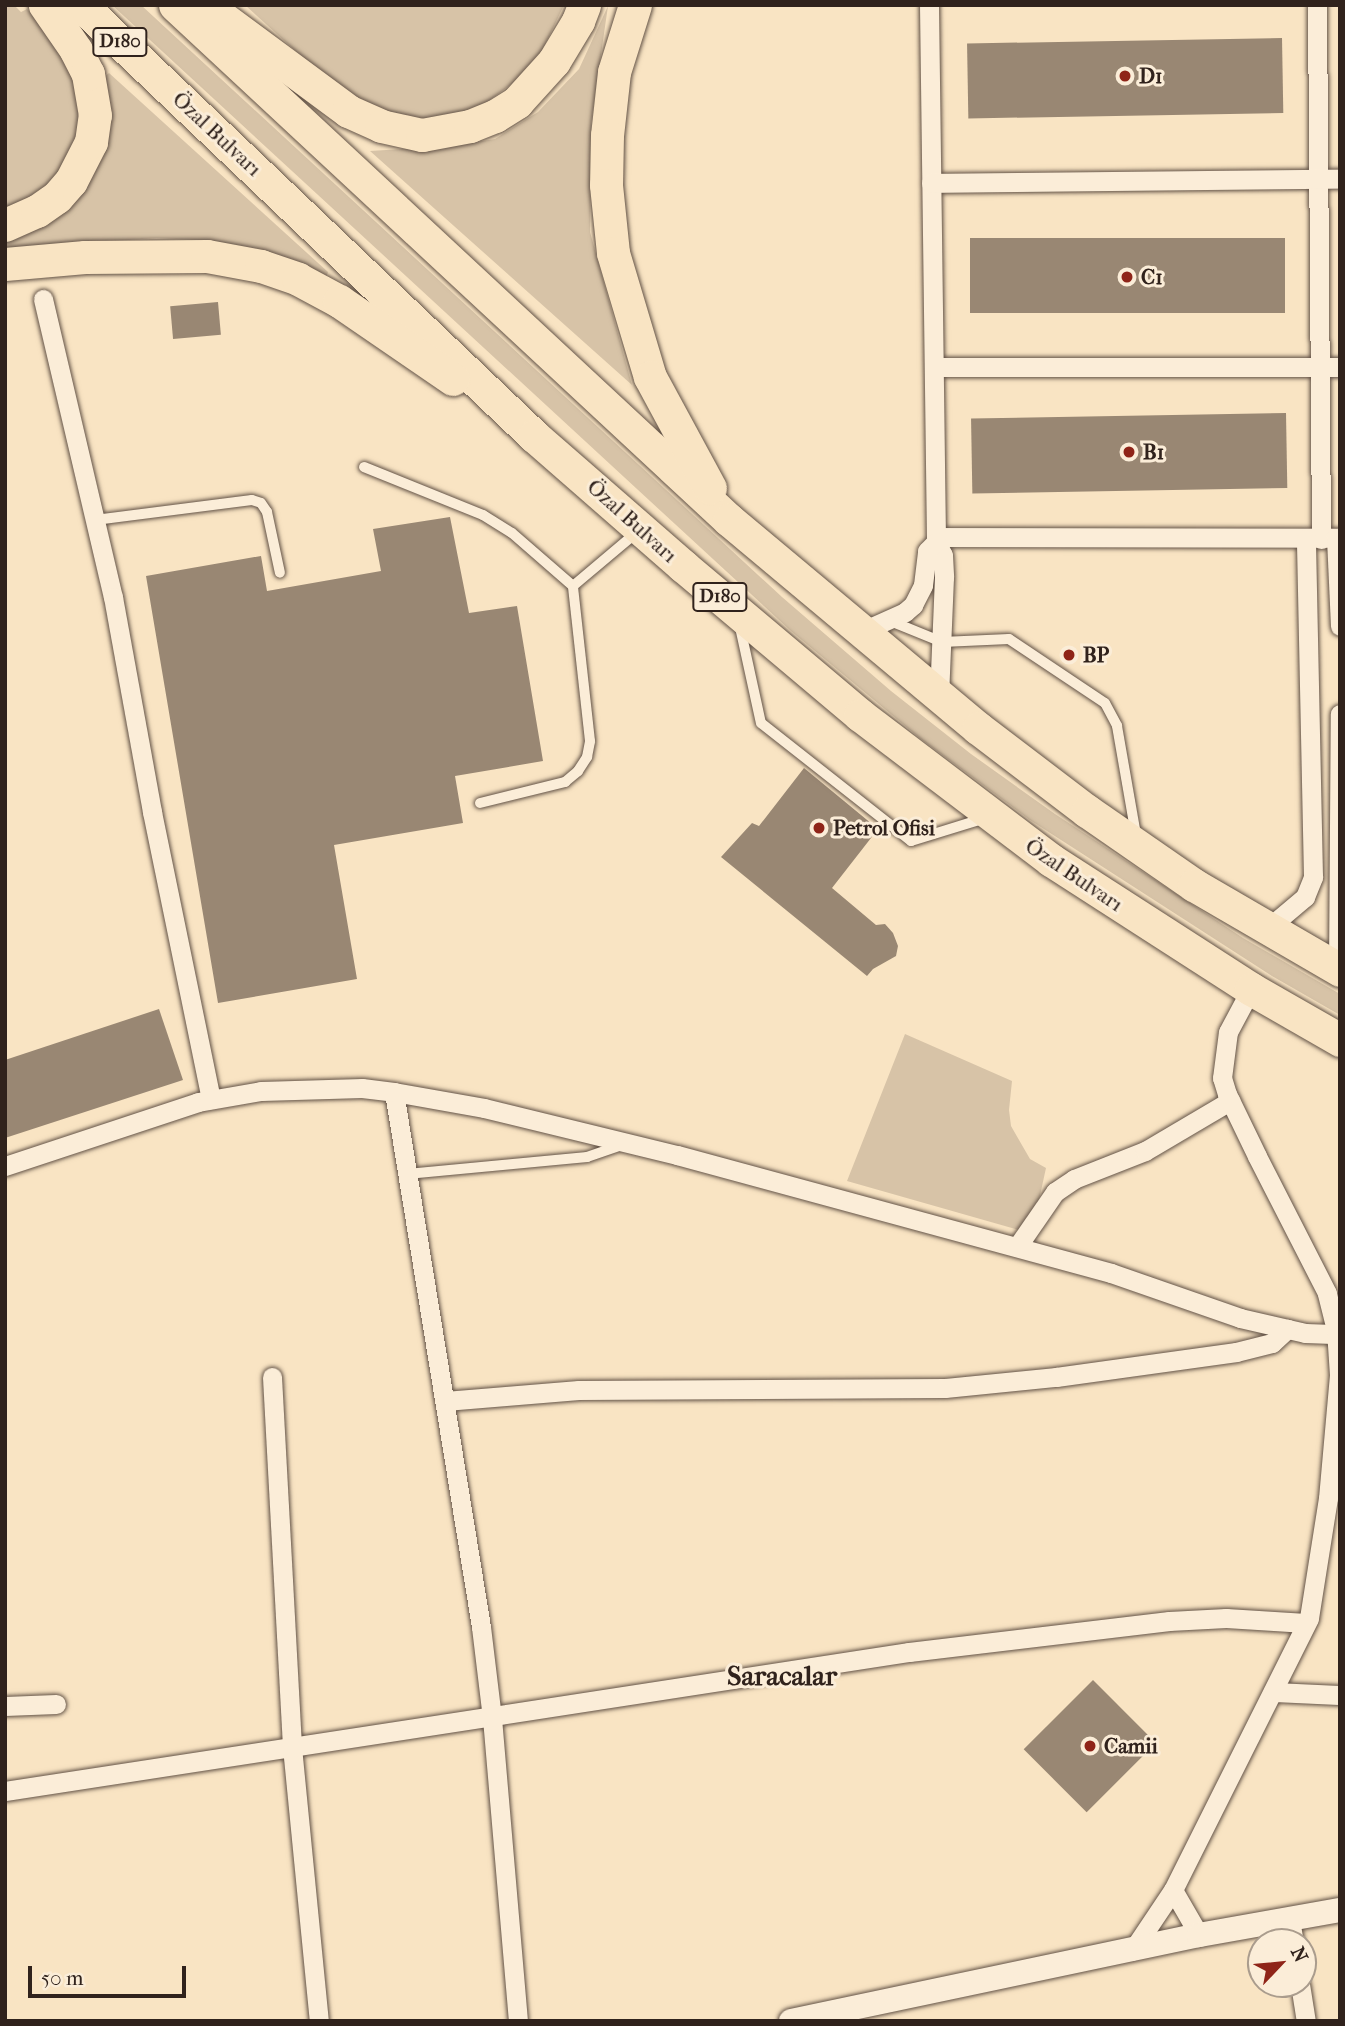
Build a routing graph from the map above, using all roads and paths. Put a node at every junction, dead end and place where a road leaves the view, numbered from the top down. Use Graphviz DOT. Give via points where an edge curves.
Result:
graph roads {
  1 [pos="45,5"];
  2 [pos="82,5"];
  3 [pos="175,5"];
  4 [pos="205,5"];
  5 [pos="584,5"];
  6 [pos="635,5"];
  7 [pos="929,5"];
  8 [pos="1317,5"];
  9 [pos="1318,179"];
  10 [pos="1340,179"];
  11 [pos="931,183"];
  12 [pos="5,225"];
  13 [pos="5,264"];
  14 [pos="43,299"];
  15 [pos="934,367"];
  16 [pos="1318,367"];
  17 [pos="1340,367"];
  18 [pos="534,436"];
  19 [pos="364,467"];
  20 [pos="95,520"];
  21 [pos="729,520"];
  22 [pos="642,528"];
  23 [pos="1326,539"];
  24 [pos="936,540"];
  25 [pos="280,573"];
  26 [pos="573,586"];
  27 [pos="739,613"];
  28 [pos="875,625"];
  29 [pos="1340,626"];
  30 [pos="942,642"];
  31 [pos="939,696"];
  32 [pos="1340,714"];
  33 [pos="480,803"];
  34 [pos="990,816"];
  35 [pos="1138,846"];
  36 [pos="1267,929"];
  37 [pos="1339,970"];
  38 [pos="1251,989"];
  39 [pos="1340,1040"];
  40 [pos="394,1092"];
  41 [pos="211,1099"];
  42 [pos="1230,1101"];
  43 [pos="625,1143"];
  44 [pos="5,1166"];
  45 [pos="408,1174"];
  46 [pos="1017,1247"];
  47 [pos="1287,1329"];
  48 [pos="1338,1334"];
  49 [pos="272,1377"];
  50 [pos="445,1401"];
  51 [pos="1306,1623"];
  52 [pos="1273,1692"];
  53 [pos="1340,1695"];
  54 [pos="55,1704"];
  55 [pos="5,1706"];
  56 [pos="492,1718"];
  57 [pos="292,1748"];
  58 [pos="6,1788"];
  59 [pos="1173,1890"];
  60 [pos="1340,1910"];
  61 [pos="1299,1928"];
  62 [pos="1247,1933"];
  63 [pos="1199,1936"];
  64 [pos="1132,1951"];
  65 [pos="1302,1998"];
  66 [pos="849,2016"];
  67 [pos="319,2021"];
  68 [pos="518,2021"];
  69 [pos="791,2021"];
  70 [pos="1306,2021"];
  1 -- 12 [label="highway" via="88,74 94,95 91,142 57,197"];
  2 -- 18 [label="highway, Özal Bulvarı / D180"];
  3 -- 21 [label="highway"];
  4 -- 5 [label="highway" via="348,111 391,129 422,135 470,127 517,102 560,54"];
  6 -- 21 [label="highway" via="614,72 607,135 606,186 613,253 650,377"];
  7 -- 11 [label="street"];
  8 -- 9 [label="street"];
  9 -- 10 [label="street"];
  9 -- 11 [label="street"];
  9 -- 16 [label="street"];
  11 -- 15 [label="street"];
  13 -- 18 [label="highway" via="85,257 207,256 261,266 339,301"];
  14 -- 20 [label="street"];
  15 -- 16 [label="street"];
  15 -- 24 [label="street"];
  16 -- 17 [label="street"];
  16 -- 23 [label="street"];
  18 -- 22 [label="highway, Özal Bulvarı / D180"];
  19 -- 26 [label="lane" via="483,515 512,533"];
  20 -- 25 [label="lane" via="251,500 261,503 267,512"];
  20 -- 41 [label="street"];
  21 -- 28 [label="highway"];
  22 -- 26 [label="lane"];
  22 -- 27 [label="highway, Özal Bulvarı / D180"];
  23 -- 24 [label="street"];
  23 -- 29 [label="street"];
  23 -- 36 [label="street" via="1313,877 1305,897"];
  24 -- 28 [label="street" via="927,551 923,585 913,605"];
  24 -- 30 [label="street" via="943,555"];
  26 -- 33 [label="lane" via="590,740 587,757 565,782"];
  27 -- 34 [label="highway, Özal Bulvarı / D180"];
  27 -- 34 [label="lane" via="761,723 911,841"];
  28 -- 30 [label="lane"];
  28 -- 31 [label="highway"];
  30 -- 31 [label="street"];
  30 -- 35 [label="lane" via="1009,639 1105,703 1117,726"];
  31 -- 35 [label="highway"];
  32 -- 37 [label="street"];
  34 -- 38 [label="highway, Özal Bulvarı / D180"];
  35 -- 36 [label="highway"];
  36 -- 37 [label="highway"];
  38 -- 39 [label="highway, Özal Bulvarı / D180"];
  38 -- 42 [label="street" via="1228,1032 1223,1053 1222,1078"];
  40 -- 41 [label="street" via="306,1088"];
  40 -- 43 [label="street" via="484,1108"];
  40 -- 45 [label="street"];
  41 -- 44 [label="street" via="146,1116"];
  42 -- 46 [label="street" via="1144,1151 1074,1178 1055,1192"];
  42 -- 48 [label="street" via="1321,1278"];
  43 -- 45 [label="lane" via="587,1157"];
  43 -- 46 [label="street"];
  45 -- 50 [label="street"];
  46 -- 47 [label="street"];
  47 -- 48 [label="street"];
  47 -- 50 [label="street" via="1272,1343 1236,1352 944,1388 579,1390"];
  48 -- 51 [label="street" via="1328,1498 1315,1593"];
  49 -- 57 [label="street"];
  50 -- 56 [label="street"];
  51 -- 52 [label="street"];
  51 -- 56 [label="street" via="1226,1618 1169,1621 909,1652"];
  52 -- 53 [label="street"];
  52 -- 59 [label="street"];
  54 -- 55 [label="street"];
  56 -- 57 [label="street"];
  56 -- 68 [label="street"];
  57 -- 58 [label="street"];
  57 -- 67 [label="street"];
  59 -- 63 [label="street"];
  59 -- 64 [label="street"];
  60 -- 61 [label="street"];
  62 -- 63 [label="street"];
  63 -- 64 [label="street"];
  64 -- 66 [label="street"];
  65 -- 70 [label="street"];
  66 -- 69 [label="street"];
}
